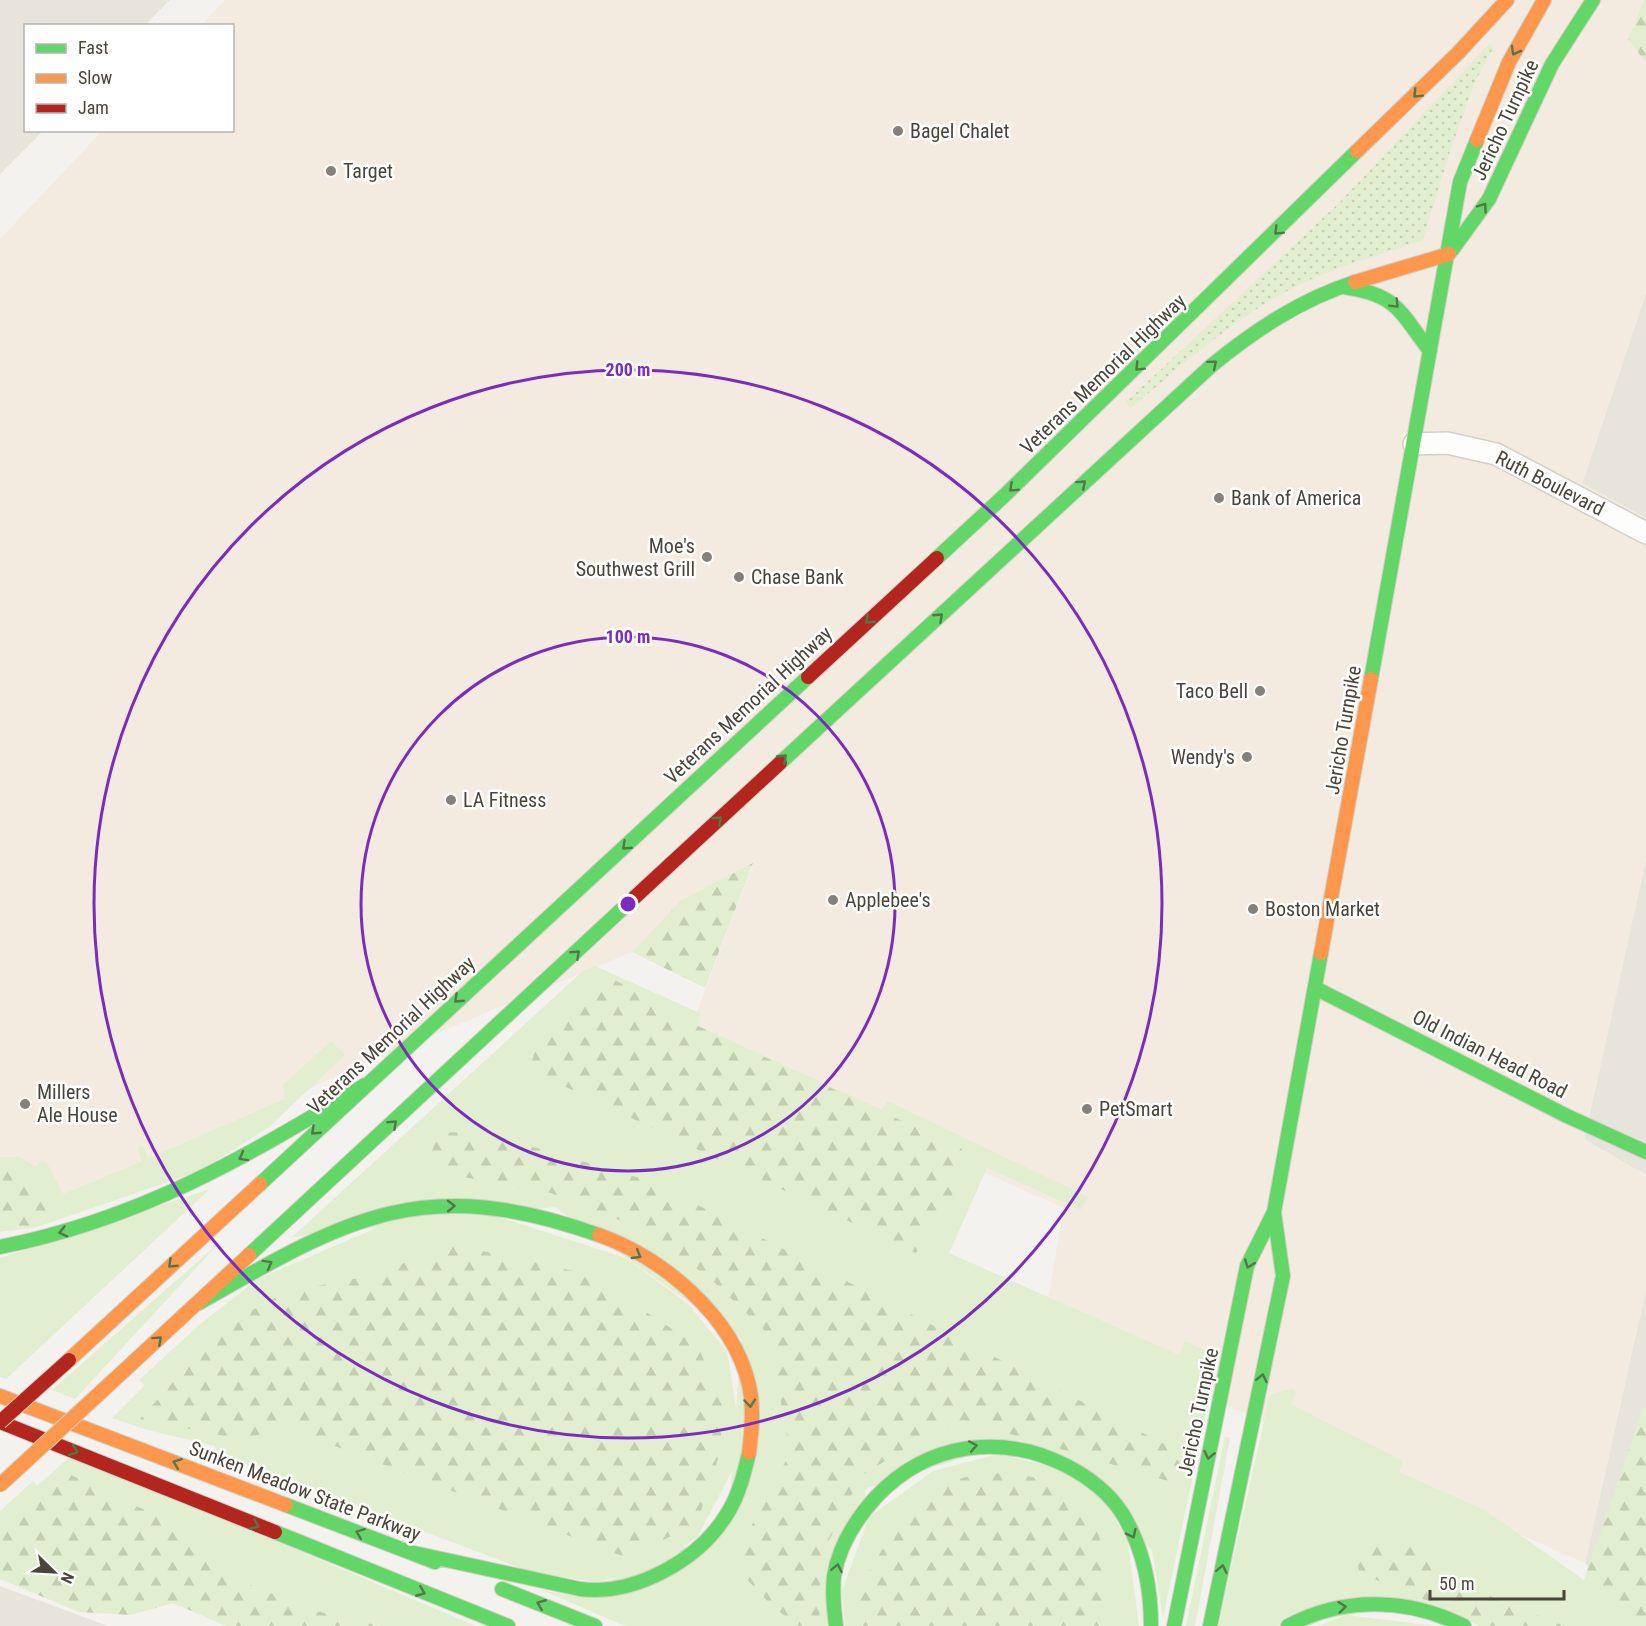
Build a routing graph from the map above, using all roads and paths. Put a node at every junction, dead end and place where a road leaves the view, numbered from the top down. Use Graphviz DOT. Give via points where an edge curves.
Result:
graph roads {
  1 [pos="1507,0"];
  2 [pos="1544,0"];
  3 [pos="1593,0"];
  4 [pos="1567,12"];
  5 [pos="1552,64"];
  6 [pos="1449,254"];
  7 [pos="1341,286"];
  8 [pos="1430,351"];
  9 [pos="1414,444"];
  10 [pos="1646,532"];
  11 [pos="1317,989"];
  12 [pos="365,1085"];
  13 [pos="1646,1152"];
  14 [pos="1274,1212"];
  15 [pos="0,1247"];
  16 [pos="199,1304"];
  17 [pos="0,1396"];
  18 [pos="0,1422"];
  19 [pos="0,1485"];
  20 [pos="414,1553"];
  21 [pos="497,1623"];
  22 [pos="508,1626"];
  23 [pos="595,1626"];
  24 [pos="836,1626"];
  25 [pos="1151,1626"];
  26 [pos="1174,1626"];
  27 [pos="1210,1626"];
  28 [pos="1288,1626"];
  29 [pos="1464,1626"];
  1 -- 12 [label="main road, Veterans Memorial Highway, one-way" via="1071,434"];
  2 -- 6 [label="main road, Jericho Turnpike, one-way" via="1509,62 1460,182"];
  3 -- 5 [label="main road, Jericho Turnpike"];
  4 -- 5 [label="main road"];
  6 -- 5 [label="main road, Jericho Turnpike, one-way" via="1489,198"];
  6 -- 7 [label="main road"];
  6 -- 8 [label="main road, Jericho Turnpike"];
  7 -- 8 [label="main road, one-way" via="1372,290 1389,297"];
  16 -- 7 [label="main road, one-way" via="1180,392 1275,317"];
  8 -- 9 [label="main road, Jericho Turnpike"];
  9 -- 10 [label="street, Ruth Boulevard" via="1446,443 1496,454"];
  9 -- 11 [label="main road, Jericho Turnpike"];
  11 -- 13 [label="main road, Old Indian Head Road"];
  11 -- 14 [label="main road, Jericho Turnpike"];
  12 -- 15 [label="main road, one-way" via="216,1172 153,1200 79,1228"];
  12 -- 18 [label="main road, Veterans Memorial Highway, one-way, bridge"];
  14 -- 26 [label="main road, Jericho Turnpike, one-way" via="1247,1266"];
  27 -- 14 [label="main road, Jericho Turnpike, one-way" via="1283,1276"];
  19 -- 16 [label="main road, one-way, bridge"];
  16 -- 20 [label="main road, one-way" via="354,1221 414,1207 504,1207 580,1226 615,1242 697,1298 724,1329 744,1366 751,1401 751,1441 740,1489 716,1530 686,1557 659,1574 595,1591 508,1576"];
  20 -- 17 [label="main road, Sunken Meadow State Parkway, one-way"];
  18 -- 21 [label="main road, one-way"];
  23 -- 20 [label="main road, Sunken Meadow State Parkway, one-way"];
  21 -- 22 [label="main road"];
  24 -- 25 [label="main road, one-way" via="833,1588 841,1552 855,1521 879,1492 910,1466 949,1451 987,1444 1029,1448 1097,1484 1121,1512 1137,1543 1148,1577"];
  28 -- 29 [label="main road, one-way" via="1325,1608 1372,1604 1414,1607"];
}
